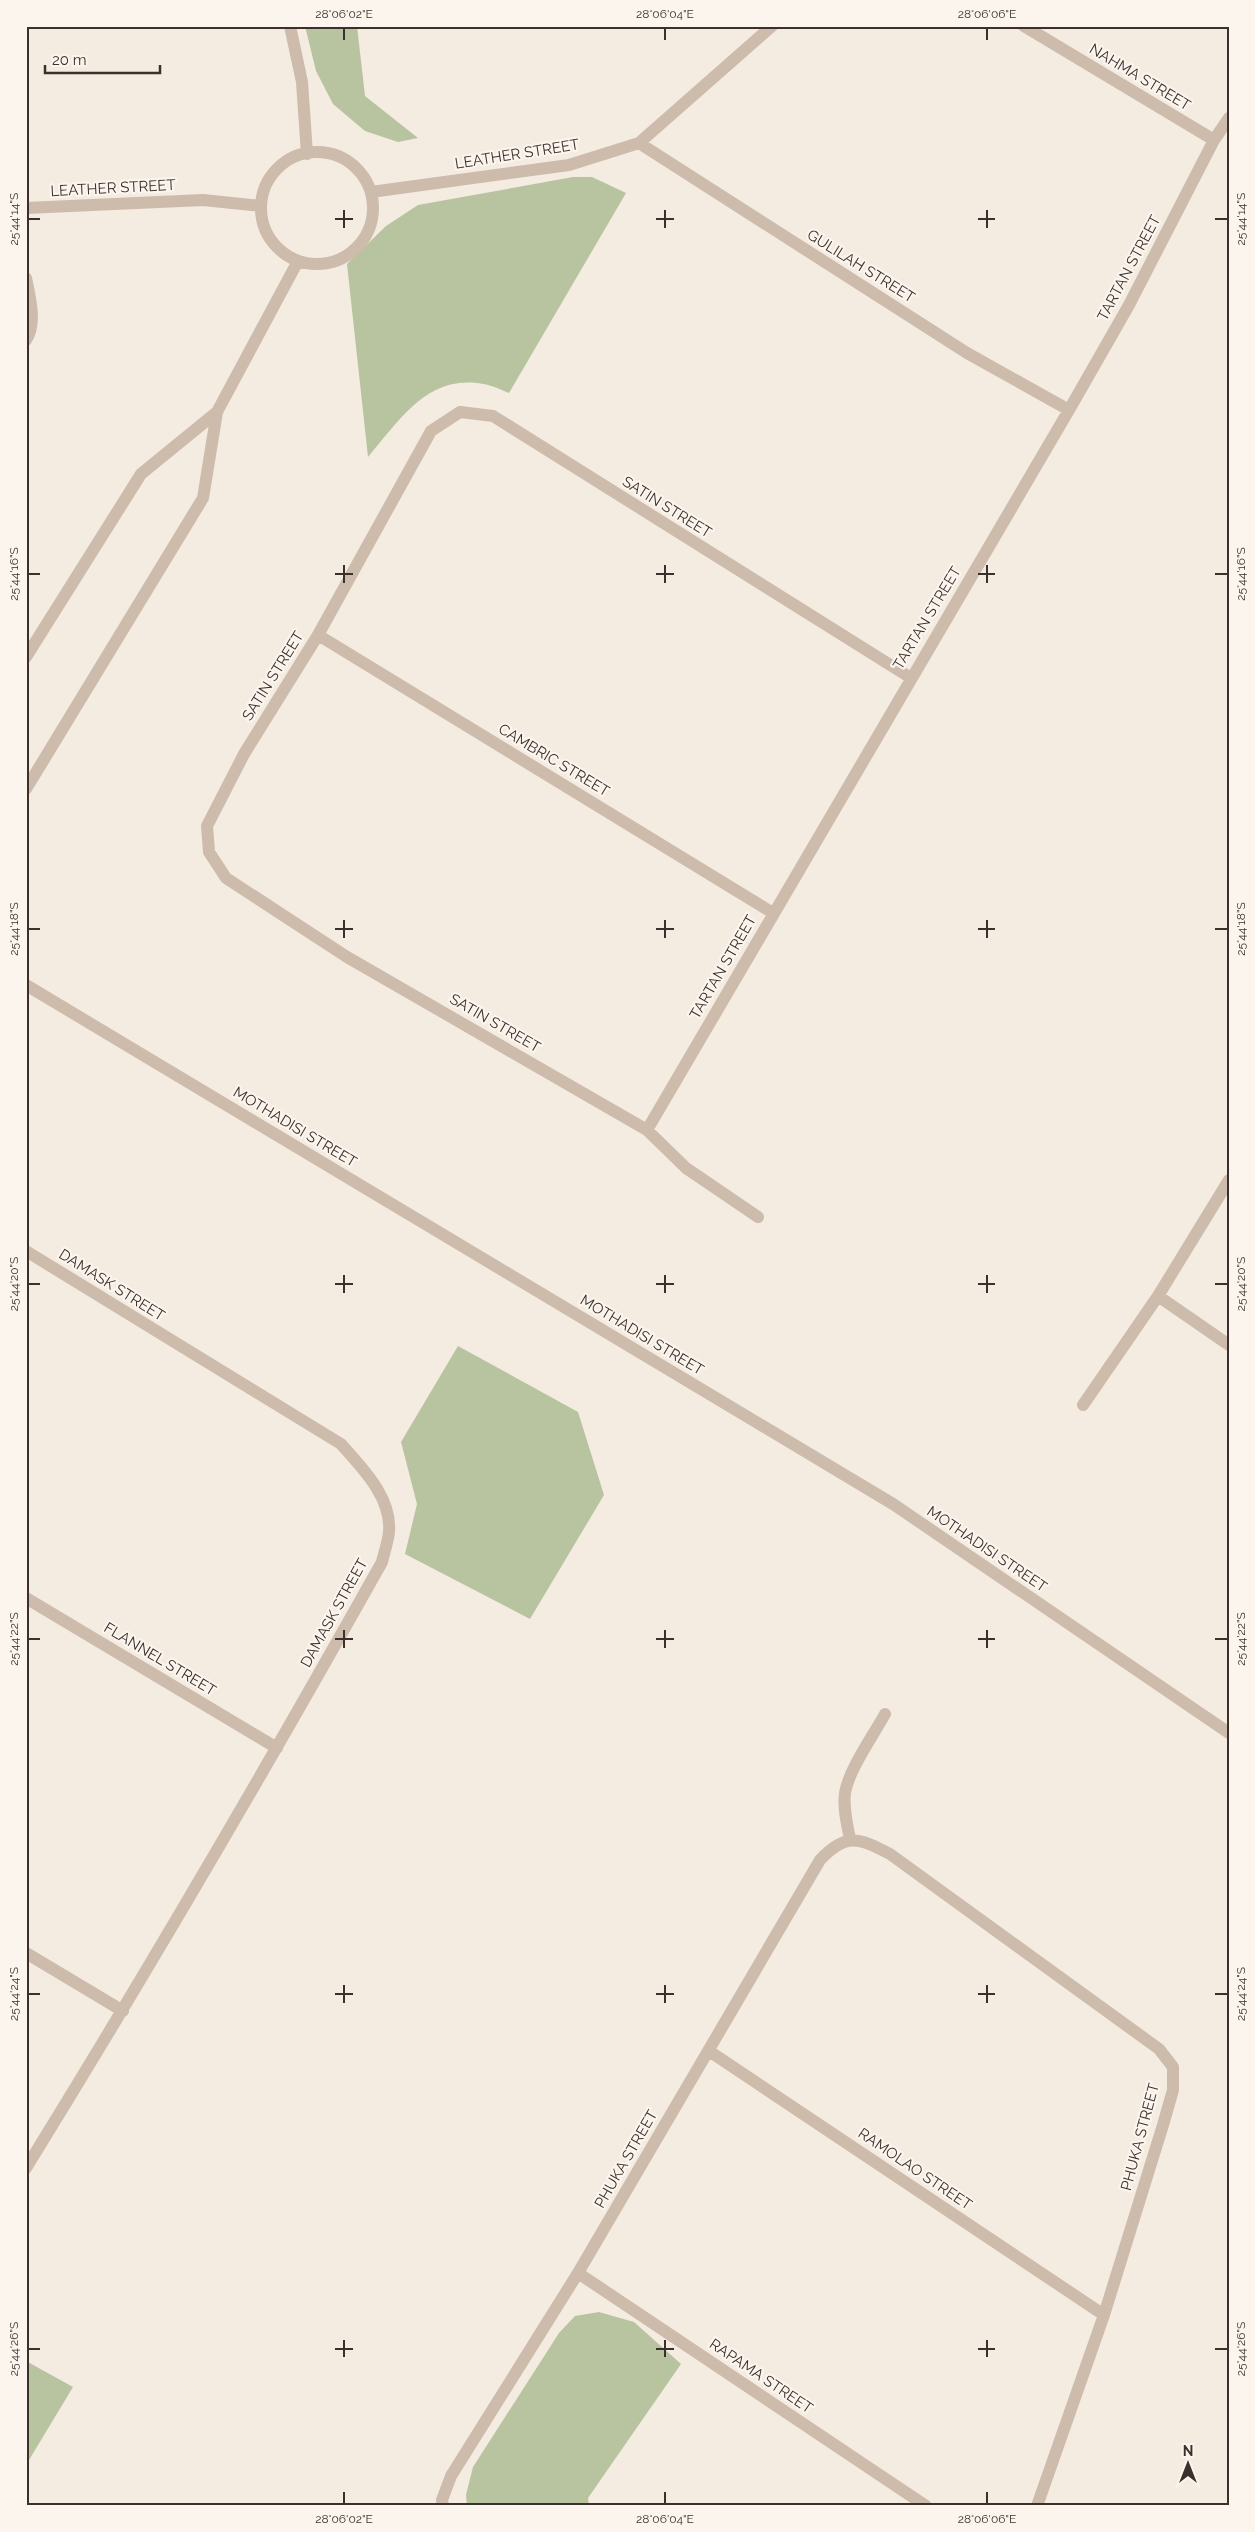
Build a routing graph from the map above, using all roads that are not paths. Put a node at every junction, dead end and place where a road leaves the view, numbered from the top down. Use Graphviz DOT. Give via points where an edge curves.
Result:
graph roads {
  1 [pos="290,26"];
  2 [pos="772,26"];
  3 [pos="1024,26"];
  4 [pos="1229,118"];
  5 [pos="1214,140"];
  6 [pos="638,144"];
  7 [pos="307,154"];
  8 [pos="371,192"];
  9 [pos="261,206"];
  10 [pos="26,208"];
  11 [pos="298,261"];
  12 [pos="26,278"];
  13 [pos="26,340"];
  14 [pos="1069,410"];
  15 [pos="217,412"];
  16 [pos="318,635"];
  17 [pos="26,657"];
  18 [pos="910,678"];
  19 [pos="26,789"];
  20 [pos="773,913"];
  21 [pos="26,985"];
  22 [pos="647,1130"];
  23 [pos="1229,1180"];
  24 [pos="758,1217"];
  25 [pos="26,1251"];
  26 [pos="1158,1296"];
  27 [pos="1229,1345"];
  28 [pos="1083,1405"];
  29 [pos="26,1598"];
  30 [pos="885,1714"];
  31 [pos="1229,1733"];
  32 [pos="277,1748"];
  33 [pos="850,1839"];
  34 [pos="26,1953"];
  35 [pos="123,2011"];
  36 [pos="709,2051"];
  37 [pos="26,2168"];
  38 [pos="578,2273"];
  39 [pos="1104,2314"];
  40 [pos="443,2506"];
  41 [pos="926,2506"];
  42 [pos="1037,2506"];
  1 -- 7 [label="street" via="302,82"];
  2 -- 6 [label="street, LEATHER STREET"];
  3 -- 5 [label="street, NAHMA STREET"];
  4 -- 5 [label="street, TARTAN STREET"];
  5 -- 14 [label="street, TARTAN STREET" via="1129,305"];
  6 -- 8 [label="street, LEATHER STREET" via="568,165"];
  6 -- 14 [label="street, GULILAH STREET" via="967,353"];
  7 -- 8 [label="street" via="323,153 353,165"];
  7 -- 9 [label="street" via="290,160 275,172 265,188"];
  8 -- 11 [label="street" via="370,226 362,242 349,255 333,262"];
  9 -- 10 [label="street, LEATHER STREET" via="203,200"];
  9 -- 11 [label="street" via="263,223 270,239 283,253"];
  11 -- 15 [label="street"];
  12 -- 13 [label="street" via="32,332"];
  14 -- 18 [label="street, TARTAN STREET"];
  15 -- 17 [label="street" via="142,474"];
  15 -- 19 [label="street" via="203,498"];
  16 -- 18 [label="street, SATIN STREET" via="431,431 460,412 493,416"];
  16 -- 20 [label="street, CAMBRIC STREET"];
  16 -- 22 [label="street, SATIN STREET" via="244,754 208,826 209,852 226,878 347,957"];
  18 -- 20 [label="street, TARTAN STREET"];
  20 -- 22 [label="street, TARTAN STREET"];
  21 -- 31 [label="street, MOTHADISI STREET" via="893,1504"];
  22 -- 24 [label="street, SATIN STREET" via="686,1168"];
  23 -- 26 [label="street"];
  25 -- 32 [label="street, DAMASK STREET" via="341,1444 371,1477 384,1504 389,1530 382,1562"];
  26 -- 27 [label="street"];
  26 -- 28 [label="street"];
  29 -- 32 [label="street, FLANNEL STREET"];
  30 -- 33 [label="street" via="845,1792"];
  32 -- 35 [label="street, DAMASK STREET"];
  33 -- 36 [label="street, PHUKA STREET" via="832,1846 820,1860"];
  33 -- 39 [label="street, PHUKA STREET" via="890,1854 1159,2049 1173,2067 1173,2090"];
  34 -- 35 [label="street"];
  35 -- 37 [label="street, DAMASK STREET"];
  36 -- 38 [label="street, PHUKA STREET"];
  36 -- 39 [label="street, RAMOLAO STREET"];
  38 -- 40 [label="street, PHUKA STREET" via="451,2476 442,2500"];
  38 -- 41 [label="street, RAPAMA STREET"];
  39 -- 42 [label="street, PHUKA STREET"];
}
